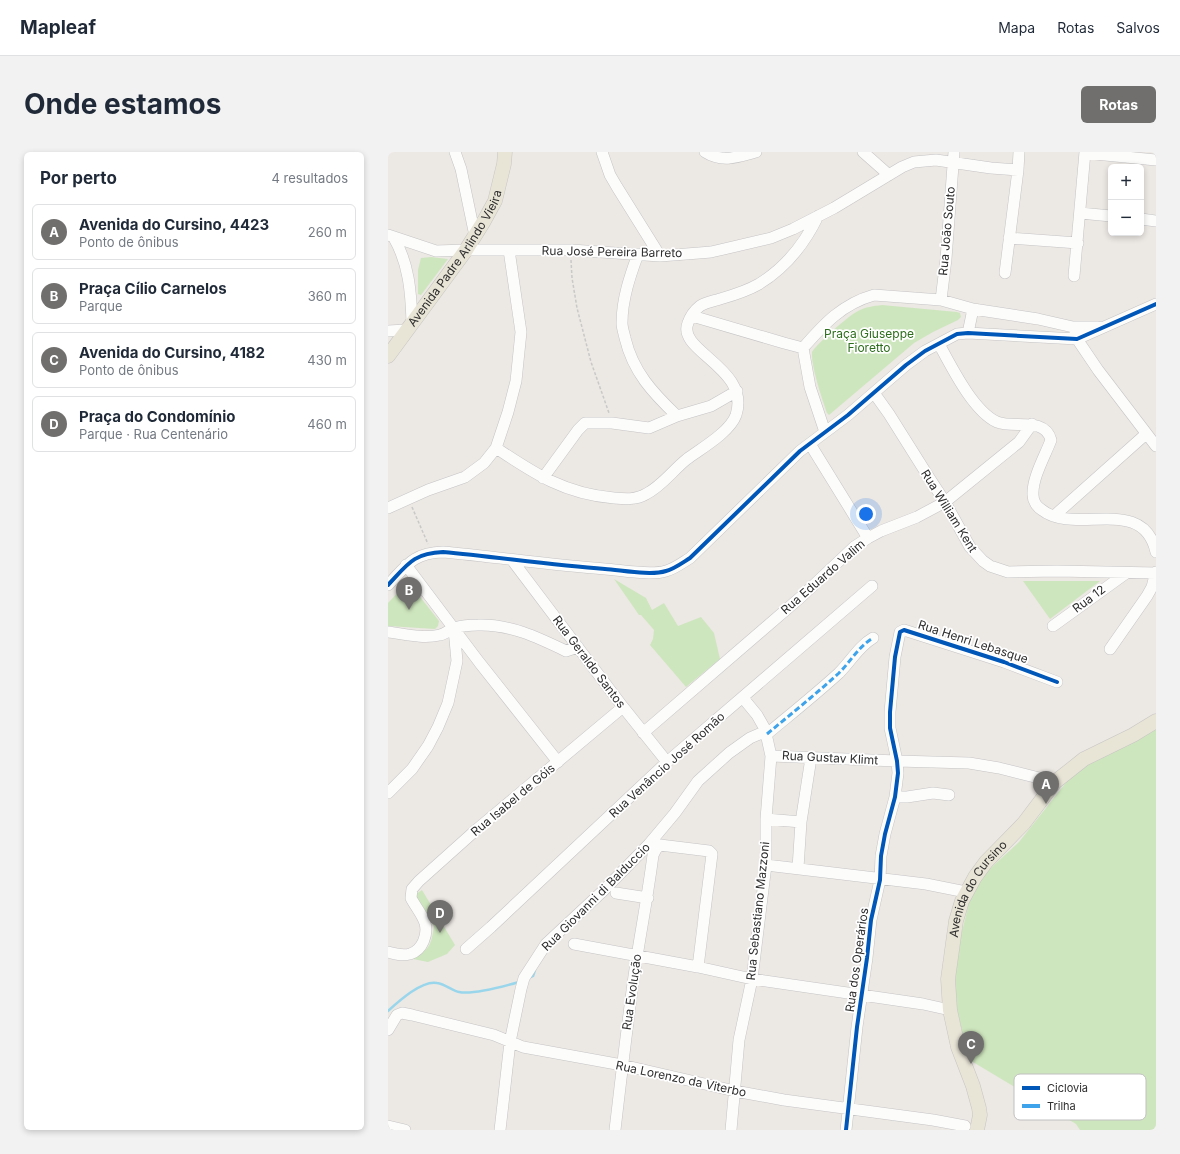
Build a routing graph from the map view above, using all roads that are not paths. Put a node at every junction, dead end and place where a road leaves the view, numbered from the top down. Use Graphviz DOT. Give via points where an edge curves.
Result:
graph roads {
  1 [pos="455,152"];
  2 [pos="505,152"];
  3 [pos="602,152"];
  4 [pos="705,152"];
  5 [pos="756,152"];
  6 [pos="863,152"];
  7 [pos="1019,152"];
  8 [pos="1085,153"];
  9 [pos="954,157"];
  10 [pos="1156,160"];
  11 [pos="1018,170"];
  12 [pos="889,175"];
  13 [pos="1080,214"];
  14 [pos="818,216"];
  15 [pos="1108,216"];
  16 [pos="1144,219"];
  17 [pos="1156,221"];
  18 [pos="391,236"];
  19 [pos="475,236"];
  20 [pos="1009,238"];
  21 [pos="1078,243"];
  22 [pos="466,250"];
  23 [pos="510,250"];
  24 [pos="638,254"];
  25 [pos="660,256"];
  26 [pos="1005,273"];
  27 [pos="1074,276"];
  28 [pos="941,300"];
  29 [pos="1156,304"];
  30 [pos="972,308"];
  31 [pos="692,316"];
  32 [pos="409,326"];
  33 [pos="1074,327"];
  34 [pos="1102,327"];
  35 [pos="388,331"];
  36 [pos="968,333"];
  37 [pos="1077,339"];
  38 [pos="939,344"];
  39 [pos="803,348"];
  40 [pos="388,356"];
  41 [pos="737,392"];
  42 [pos="874,393"];
  43 [pos="677,416"];
  44 [pos="1032,424"];
  45 [pos="825,432"];
  46 [pos="1146,434"];
  47 [pos="810,444"];
  48 [pos="1156,446"];
  49 [pos="496,448"];
  50 [pos="543,478"];
  51 [pos="945,502"];
  52 [pos="388,508"];
  53 [pos="1054,516"];
  54 [pos="868,538"];
  55 [pos="1156,552"];
  56 [pos="512,560"];
  57 [pos="406,565"];
  58 [pos="1156,573"];
  59 [pos="1125,574"];
  60 [pos="388,585"];
  61 [pos="872,586"];
  62 [pos="1053,626"];
  63 [pos="454,628"];
  64 [pos="904,630"];
  65 [pos="388,632"];
  66 [pos="873,638"];
  67 [pos="578,647"];
  68 [pos="1110,649"];
  69 [pos="1057,682"];
  70 [pos="743,698"];
  71 [pos="623,706"];
  72 [pos="1156,721"];
  73 [pos="643,733"];
  74 [pos="766,733"];
  75 [pos="771,756"];
  76 [pos="811,758"];
  77 [pos="897,761"];
  78 [pos="558,762"];
  79 [pos="667,762"];
  80 [pos="1055,782"];
  81 [pos="388,793"];
  82 [pos="949,795"];
  83 [pos="895,797"];
  84 [pos="766,819"];
  85 [pos="801,822"];
  86 [pos="653,849"];
  87 [pos="766,865"];
  88 [pos="798,868"];
  89 [pos="880,880"];
  90 [pos="616,892"];
  91 [pos="966,892"];
  92 [pos="648,898"];
  93 [pos="574,944"];
  94 [pos="466,949"];
  95 [pos="388,952"];
  96 [pos="637,957"];
  97 [pos="698,967"];
  98 [pos="752,979"];
  99 [pos="862,995"];
  100 [pos="950,1010"];
  101 [pos="388,1030"];
  102 [pos="510,1042"];
  103 [pos="622,1065"];
  104 [pos="735,1091"];
  105 [pos="847,1108"];
  106 [pos="388,1126"];
  107 [pos="971,1128"];
  108 [pos="405,1130"];
  109 [pos="500,1130"];
  110 [pos="615,1130"];
  111 [pos="731,1130"];
  112 [pos="846,1130"];
  1 -- 19 [label="street"];
  2 -- 19 [label="main road, Avenida Padre Arlindo Vieira" via="495,201"];
  3 -- 25 [label="street" via="616,187"];
  4 -- 5 [label="street" via="726,159"];
  6 -- 12 [label="street"];
  7 -- 11 [label="street"];
  8 -- 10 [label="street"];
  8 -- 13 [label="street"];
  9 -- 11 [label="street, Rua José Pereira Barreto"];
  9 -- 12 [label="street, Rua José Pereira Barreto" via="914,162"];
  9 -- 28 [label="street, Rua João Souto"];
  11 -- 20 [label="street"];
  12 -- 14 [label="street, Rua José Pereira Barreto"];
  13 -- 15 [label="street"];
  13 -- 21 [label="street"];
  14 -- 25 [label="street, Rua José Pereira Barreto" via="771,238 711,252"];
  14 -- 31 [label="street" via="804,242 772,274 750,289 707,302"];
  16 -- 17 [label="street"];
  18 -- 22 [label="street, Rua José Pereira Barreto" via="436,251"];
  18 -- 32 [label="street" via="400,249 409,276"];
  19 -- 22 [label="main road, Avenida Padre Arlindo Vieira"];
  20 -- 21 [label="street"];
  20 -- 26 [label="street"];
  21 -- 27 [label="street"];
  22 -- 23 [label="street, Rua José Pereira Barreto"];
  22 -- 32 [label="main road, Avenida Padre Arlindo Vieira"];
  23 -- 24 [label="street, Rua José Pereira Barreto"];
  23 -- 49 [label="street" via="521,332 516,381"];
  24 -- 25 [label="street, Rua José Pereira Barreto"];
  24 -- 43 [label="street" via="624,301 622,324 626,343 637,371"];
  28 -- 30 [label="street"];
  28 -- 39 [label="street" via="874,295 863,298 828,320"];
  29 -- 34 [label="street"];
  30 -- 33 [label="street"];
  30 -- 36 [label="street"];
  31 -- 39 [label="street"];
  31 -- 41 [label="street" via="688,323 688,336 696,347 731,379"];
  32 -- 35 [label="street"];
  32 -- 40 [label="main road, Avenida Padre Arlindo Vieira"];
  33 -- 34 [label="street"];
  33 -- 37 [label="street"];
  34 -- 37 [label="street"];
  36 -- 37 [label="street"];
  36 -- 38 [label="street" via="957,334"];
  37 -- 46 [label="street"];
  38 -- 42 [label="street" via="906,365"];
  38 -- 44 [label="street" via="983,412 998,422 1009,425"];
  39 -- 45 [label="street" via="810,387"];
  41 -- 43 [label="street" via="711,406"];
  41 -- 50 [label="street" via="737,409 732,423 685,460 648,494 623,499 598,497"];
  42 -- 45 [label="street"];
  42 -- 51 [label="street, Rua William Kent"];
  43 -- 50 [label="street" via="649,428 589,422 582,426"];
  44 -- 51 [label="street, Rua Eduardo Valim" via="1015,445"];
  44 -- 53 [label="street" via="1048,433 1051,440 1035,482 1033,496 1038,507"];
  45 -- 47 [label="street"];
  46 -- 48 [label="street"];
  46 -- 53 [label="street"];
  47 -- 54 [label="street"];
  47 -- 56 [label="street" via="690,558 665,572 632,572"];
  49 -- 50 [label="street"];
  49 -- 52 [label="street" via="484,463 465,477"];
  51 -- 54 [label="street, Rua Eduardo Valim"];
  51 -- 59 [label="street, Rua William Kent" via="975,553 983,562 996,569 1008,572"];
  53 -- 55 [label="street" via="1135,523 1147,532 1154,542"];
  54 -- 73 [label="street, Rua Eduardo Valim" via="854,547 802,596"];
  56 -- 57 [label="street" via="432,552 421,555"];
  56 -- 67 [label="street, Rua Geraldo Santos"];
  57 -- 60 [label="street"];
  57 -- 63 [label="street"];
  58 -- 59 [label="street, Rua William Kent"];
  58 -- 68 [label="street" via="1147,596"];
  59 -- 62 [label="street, Rua 12"];
  61 -- 70 [label="street, Rua Venâncio José Romão"];
  63 -- 65 [label="street" via="434,636"];
  63 -- 67 [label="street" via="477,624 500,626 525,633 566,651"];
  63 -- 78 [label="street"];
  63 -- 81 [label="street" via="457,661 448,704 428,746 412,769"];
  64 -- 69 [label="street, Rua Henri Lebasque"];
  64 -- 77 [label="street, Rua dos Operários" via="900,632 895,657 890,712 890,728"];
  66 -- 74 [label="street, Rua Giovanni di Balduccio" via="829,682"];
  67 -- 71 [label="street, Rua Geraldo Santos"];
  70 -- 74 [label="street, Rua Sebastiano Mazzoni" via="757,715"];
  70 -- 79 [label="street, Rua Venâncio José Romão"];
  71 -- 73 [label="street, Rua Geraldo Santos"];
  71 -- 78 [label="street, Rua Isabel de Góis"];
  72 -- 80 [label="main road, Avenida do Cursino" via="1084,758"];
  73 -- 79 [label="street, Rua Geraldo Santos"];
  74 -- 75 [label="street, Rua Sebastiano Mazzoni"];
  74 -- 86 [label="street, Rua Giovanni di Balduccio" via="750,738 698,781"];
  75 -- 76 [label="street, Rua Gustav Klimt"];
  75 -- 84 [label="street, Rua Sebastiano Mazzoni"];
  76 -- 77 [label="street, Rua Gustav Klimt"];
  76 -- 85 [label="street"];
  77 -- 80 [label="street, Rua Gustav Klimt" via="969,763"];
  77 -- 83 [label="street, Rua dos Operários"];
  78 -- 95 [label="street, Rua Isabel de Góis" via="476,830 412,889 410,898 425,923 424,940 415,952 399,955"];
  79 -- 94 [label="street, Rua Venâncio José Romão"];
  80 -- 91 [label="main road, Avenida do Cursino" via="1024,824 986,862"];
  82 -- 83 [label="street" via="933,793"];
  83 -- 89 [label="street, Rua dos Operários" via="885,834"];
  84 -- 85 [label="street"];
  84 -- 87 [label="street, Rua Sebastiano Mazzoni"];
  85 -- 88 [label="street"];
  86 -- 92 [label="street, Rua Evolução"];
  86 -- 97 [label="street" via="662,845 711,853"];
  86 -- 102 [label="street, Rua Giovanni di Balduccio" via="546,944 524,978"];
  87 -- 88 [label="street"];
  87 -- 98 [label="street, Rua Sebastiano Mazzoni"];
  88 -- 89 [label="street"];
  89 -- 91 [label="street" via="926,884"];
  89 -- 99 [label="street, Rua dos Operários" via="871,920"];
  90 -- 92 [label="street"];
  91 -- 100 [label="main road, Avenida do Cursino" via="956,921 953,941 948,980"];
  92 -- 96 [label="street, Rua Evolução"];
  93 -- 96 [label="street"];
  96 -- 97 [label="street"];
  96 -- 103 [label="street, Rua Evolução"];
  97 -- 98 [label="street"];
  98 -- 99 [label="street"];
  98 -- 104 [label="street, Rua Sebastiano Mazzoni" via="739,1040"];
  99 -- 100 [label="street"];
  99 -- 105 [label="street, Rua dos Operários"];
  100 -- 107 [label="main road, Avenida do Cursino" via="958,1047 979,1108 980,1115"];
  101 -- 102 [label="street, Rua Lorenzo da Viterbo" via="394,1018 402,1014 494,1035"];
  102 -- 103 [label="street, Rua Lorenzo da Viterbo"];
  102 -- 109 [label="street, Rua Giovanni di Balduccio"];
  103 -- 104 [label="street, Rua Lorenzo da Viterbo"];
  103 -- 110 [label="street, Rua Evolução"];
  104 -- 105 [label="street, Rua Lorenzo da Viterbo"];
  104 -- 111 [label="street, Rua Sebastiano Mazzoni"];
  105 -- 107 [label="street, Rua Lorenzo da Viterbo" via="934,1120"];
  105 -- 112 [label="street, Rua dos Operários"];
  106 -- 108 [label="street"];
}
